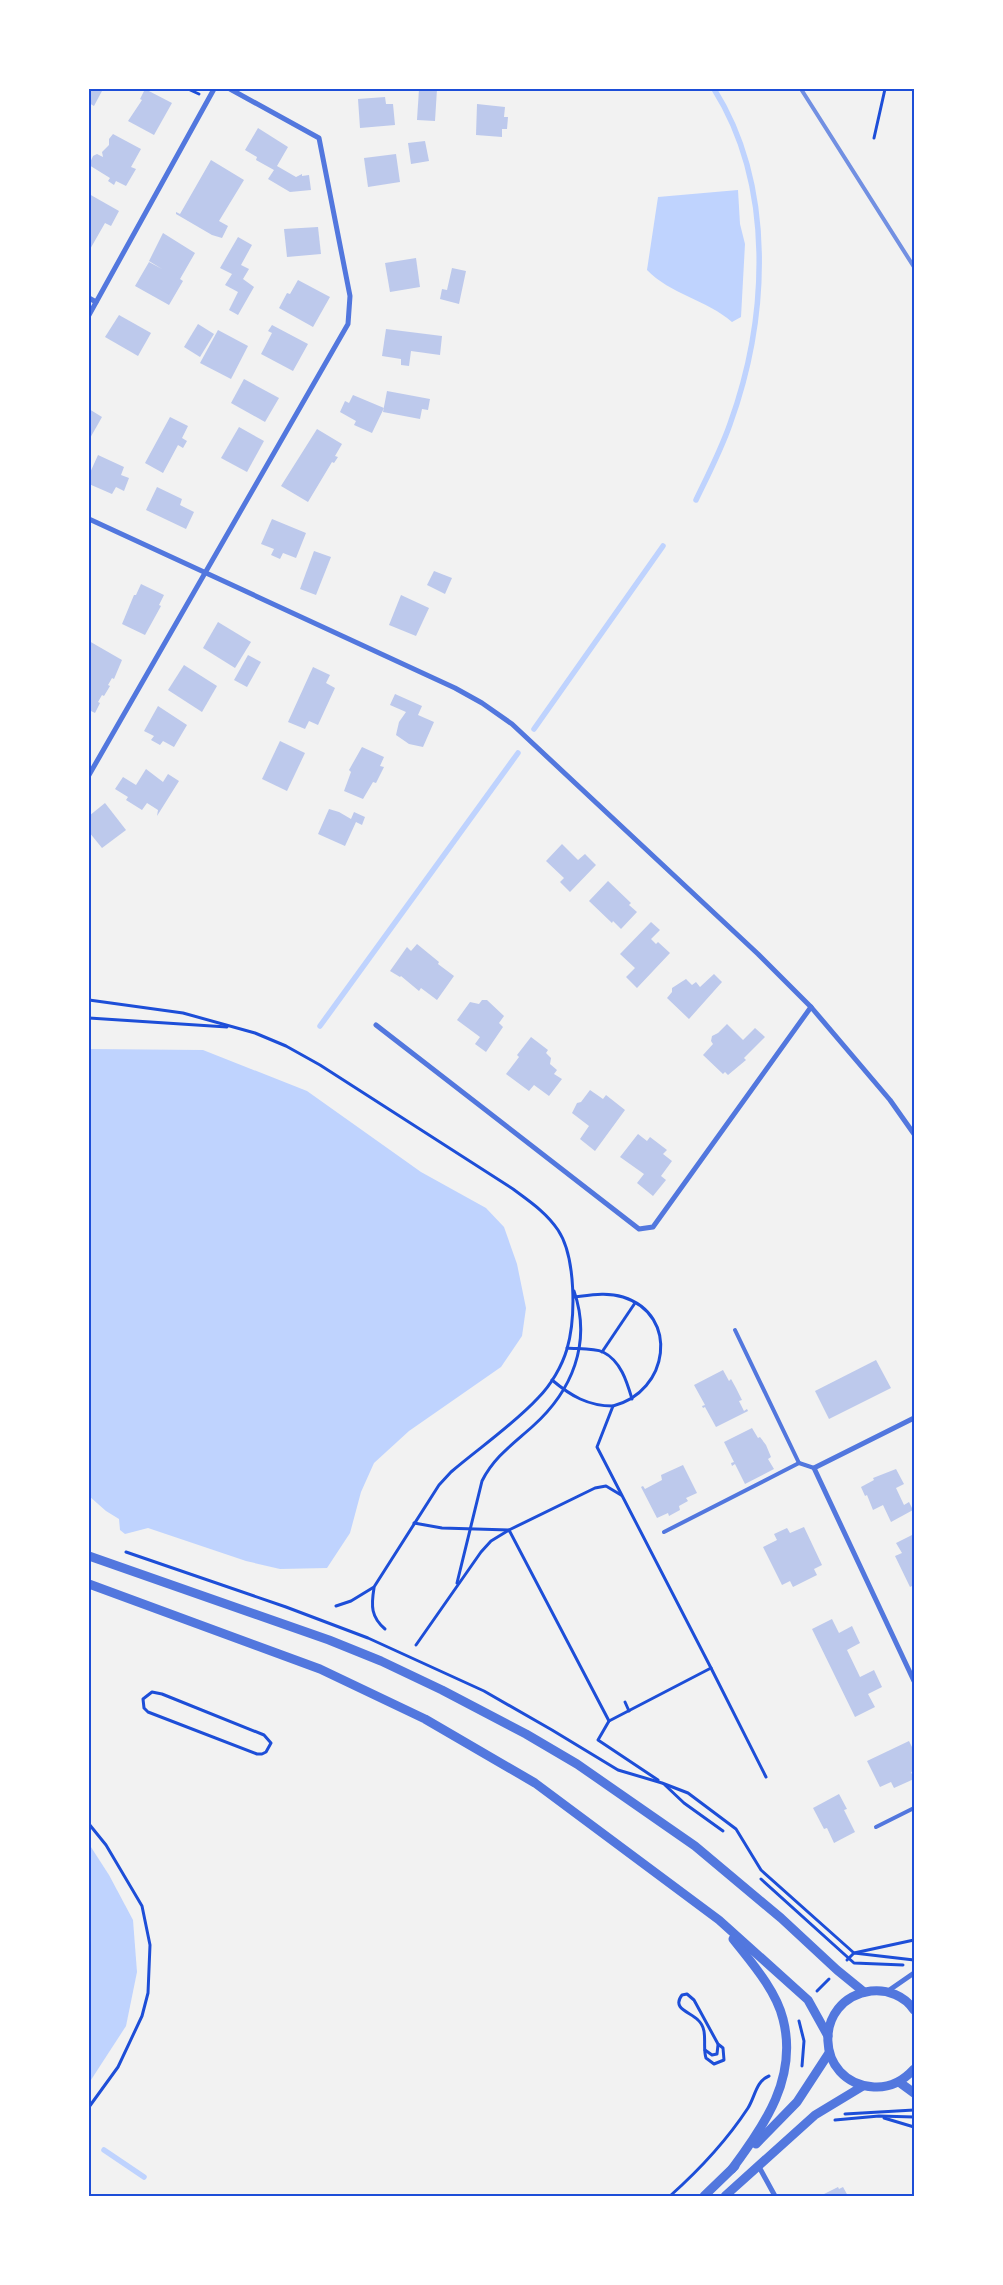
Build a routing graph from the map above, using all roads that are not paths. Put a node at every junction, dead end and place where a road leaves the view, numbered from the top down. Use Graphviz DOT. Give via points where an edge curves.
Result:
graph roads {
  1 [pos="214,89"];
  2 [pos="230,89"];
  3 [pos="89,298"];
  4 [pos="96,302"];
  5 [pos="89,315"];
  6 [pos="89,519"];
  7 [pos="204,573"];
  8 [pos="89,775"];
  9 [pos="811,1007"];
  10 [pos="376,1025"];
  11 [pos="914,1134"];
  12 [pos="734,1330"];
  13 [pos="914,1418"];
  14 [pos="799,1463"];
  15 [pos="814,1468"];
  16 [pos="664,1532"];
  17 [pos="89,1556"];
  18 [pos="89,1584"];
  19 [pos="914,1681"];
  20 [pos="914,1808"];
  21 [pos="876,1827"];
  22 [pos="719,1920"];
  23 [pos="914,1973"];
  24 [pos="864,1992"];
  25 [pos="887,1992"];
  26 [pos="914,2010"];
  27 [pos="828,2036"];
  28 [pos="829,2053"];
  29 [pos="914,2069"];
  30 [pos="899,2082"];
  31 [pos="863,2086"];
  32 [pos="914,2092"];
  33 [pos="758,2165"];
  34 [pos="732,2169"];
  35 [pos="704,2196"];
  36 [pos="725,2196"];
  37 [pos="775,2196"];
  1 -- 4 [label="street"];
  2 -- 7 [label="street" via="319,138 350,296 348,324"];
  3 -- 4 [label="street"];
  4 -- 5 [label="street"];
  6 -- 7 [label="street"];
  7 -- 8 [label="street"];
  7 -- 9 [label="street" via="455,688 497,714 554,762"];
  9 -- 10 [label="street" via="653,1227 639,1229"];
  9 -- 11 [label="street" via="884,1092"];
  12 -- 14 [label="lane"];
  13 -- 15 [label="street"];
  14 -- 15 [label="lane"];
  14 -- 16 [label="lane"];
  15 -- 19 [label="street"];
  17 -- 24 [label="street" via="346,1647 442,1690 526,1734 577,1764 695,1846"];
  18 -- 22 [label="street" via="320,1669 424,1719 536,1783"];
  20 -- 21 [label="lane"];
  22 -- 27 [label="street" via="808,2000"];
  22 -- 34 [label="street" via="764,1979 783,2018 786,2038 784,2078 774,2106"];
  23 -- 25 [label="street"];
  24 -- 25 [label="street"];
  24 -- 27 [label="street" via="839,2008 831,2021"];
  25 -- 26 [label="street" via="900,1997"];
  27 -- 28 [label="street"];
  28 -- 31 [label="street" via="842,2074"];
  28 -- 34 [label="street" via="797,2102"];
  29 -- 30 [label="street"];
  30 -- 31 [label="street" via="882,2087"];
  30 -- 32 [label="street"];
  31 -- 33 [label="street" via="815,2115"];
  33 -- 36 [label="street"];
  33 -- 37 [label="street"];
  34 -- 35 [label="street"];
}
